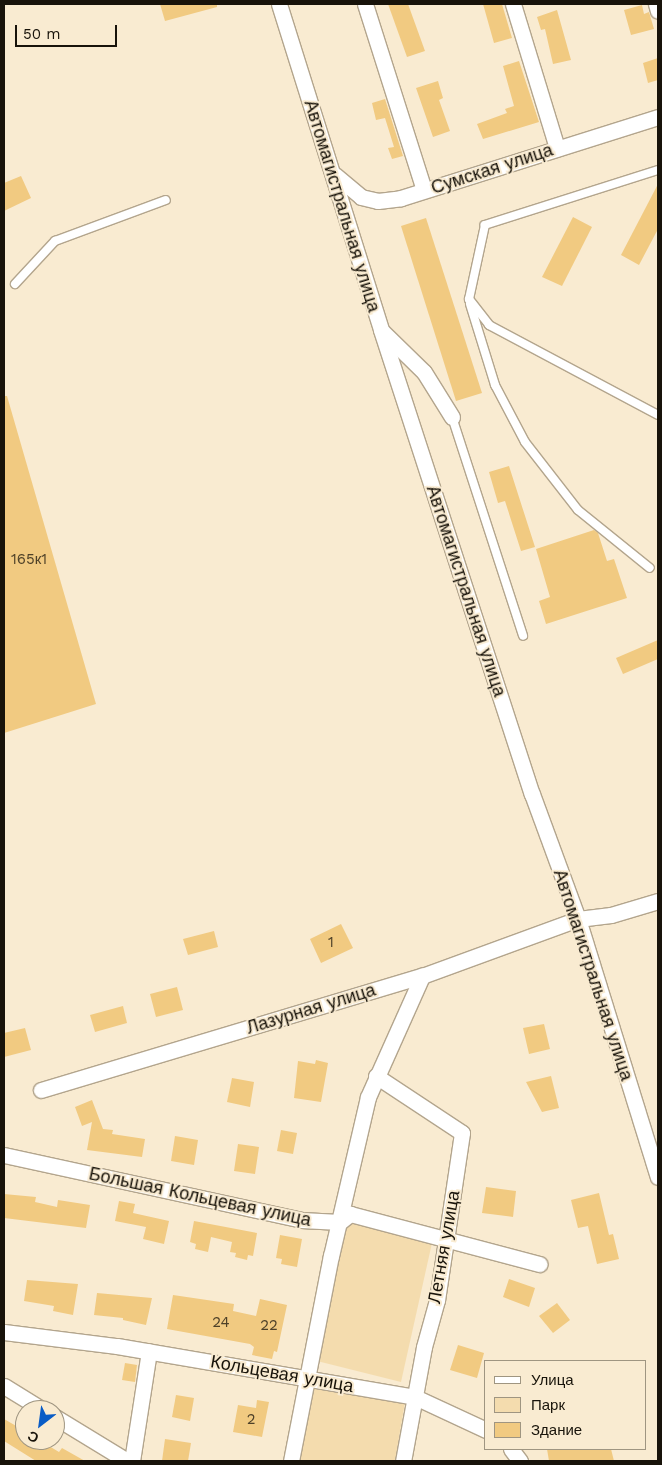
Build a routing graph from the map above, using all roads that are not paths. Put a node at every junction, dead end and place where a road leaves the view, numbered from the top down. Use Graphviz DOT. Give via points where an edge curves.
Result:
graph roads {
  1 [pos="279,4"];
  2 [pos="365,4"];
  3 [pos="513,4"];
  4 [pos="656,4"];
  5 [pos="658,11"];
  6 [pos="658,117"];
  7 [pos="557,148"];
  8 [pos="658,170"];
  9 [pos="332,172"];
  10 [pos="424,190"];
  11 [pos="166,200"];
  12 [pos="15,284"];
  13 [pos="469,299"];
  14 [pos="381,330"];
  15 [pos="658,415"];
  16 [pos="452,418"];
  17 [pos="650,568"];
  18 [pos="523,636"];
  19 [pos="658,900"];
  20 [pos="578,919"];
  21 [pos="422,976"];
  22 [pos="376,1076"];
  23 [pos="41,1090"];
  24 [pos="4,1155"];
  25 [pos="658,1177"];
  26 [pos="340,1222"];
  27 [pos="446,1239"];
  28 [pos="540,1264"];
  29 [pos="4,1332"];
  30 [pos="149,1351"];
  31 [pos="307,1378"];
  32 [pos="4,1386"];
  33 [pos="415,1397"];
  34 [pos="27,1400"];
  35 [pos="65,1424"];
  36 [pos="484,1429"];
  37 [pos="511,1450"];
  38 [pos="127,1461"];
  39 [pos="132,1461"];
  40 [pos="291,1461"];
  41 [pos="403,1461"];
  42 [pos="520,1461"];
  1 -- 9 [label="street, Автомагистральная улица"];
  2 -- 10 [label="street"];
  3 -- 7 [label="street"];
  4 -- 5 [label="street"];
  6 -- 7 [label="street, Сумская улица"];
  7 -- 10 [label="street, Сумская улица"];
  8 -- 13 [label="lane" via="485,225"];
  9 -- 10 [label="street, Сумская улица" via="360,197 378,201"];
  9 -- 14 [label="street, Автомагистральная улица"];
  11 -- 12 [label="lane" via="55,242"];
  13 -- 15 [label="lane" via="489,325"];
  13 -- 17 [label="lane" via="495,385 525,442 578,510"];
  14 -- 16 [label="street" via="424,372"];
  14 -- 20 [label="street, Автомагистральная улица" via="532,794"];
  16 -- 18 [label="lane"];
  19 -- 20 [label="street, Лазурная улица" via="611,915"];
  20 -- 21 [label="street, Лазурная улица"];
  20 -- 25 [label="street, Автомагистральная улица"];
  21 -- 22 [label="street"];
  21 -- 23 [label="street, Лазурная улица"];
  22 -- 26 [label="street" via="368,1097"];
  22 -- 27 [label="street, Летняя улица" via="462,1134"];
  24 -- 26 [label="street, Большая Кольцевая улица" via="208,1202 301,1220"];
  26 -- 27 [label="street, Большая Кольцевая улица" via="350,1214"];
  26 -- 31 [label="street"];
  27 -- 28 [label="street, Большая Кольцевая улица"];
  27 -- 33 [label="street, Летняя улица" via="437,1300"];
  29 -- 30 [label="street, Кольцевая улица"];
  30 -- 31 [label="street, Кольцевая улица"];
  30 -- 39 [label="street"];
  31 -- 33 [label="street, Кольцевая улица"];
  31 -- 40 [label="street"];
  32 -- 34 [label="street"];
  33 -- 36 [label="street, Кольцевая улица"];
  33 -- 41 [label="street, Летняя улица"];
  35 -- 38 [label="street"];
  37 -- 42 [label="street"];
}
